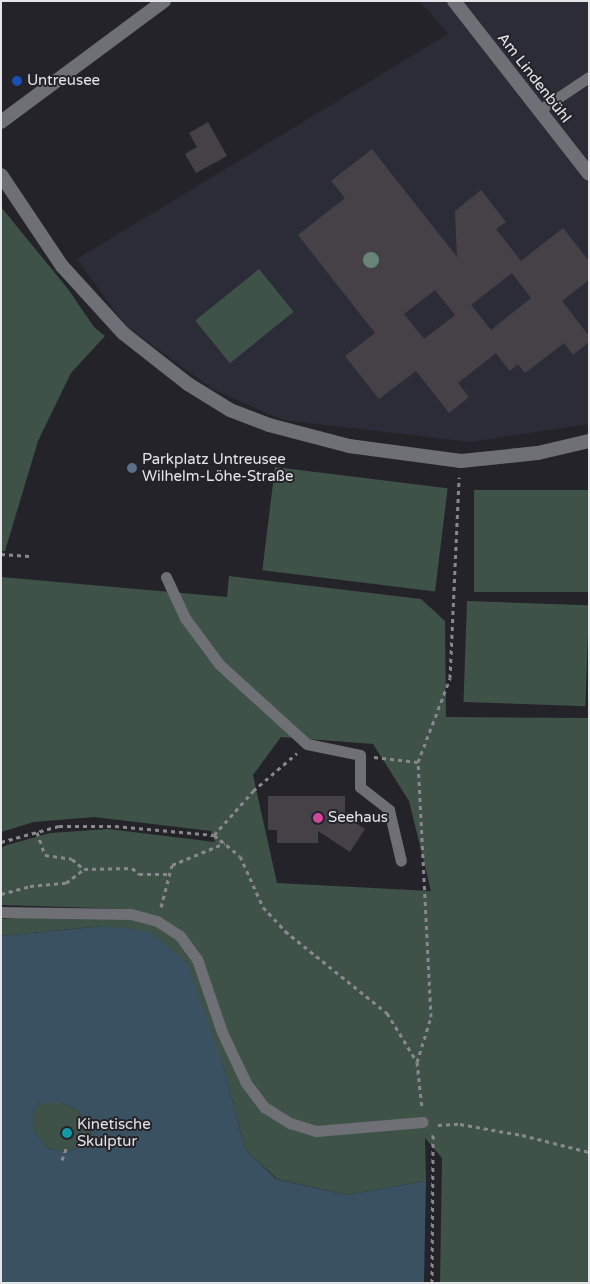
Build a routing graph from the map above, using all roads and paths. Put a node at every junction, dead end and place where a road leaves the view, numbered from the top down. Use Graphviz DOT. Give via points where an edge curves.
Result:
graph roads {
  1 [pos="164,1"];
  2 [pos="454,1"];
  3 [pos="589,78"];
  4 [pos="538,111"];
  5 [pos="1,122"];
  6 [pos="589,174"];
  7 [pos="1,175"];
  8 [pos="589,440"];
  9 [pos="460,468"];
  10 [pos="450,474"];
  11 [pos="469,475"];
  12 [pos="1,554"];
  13 [pos="33,556"];
  14 [pos="166,577"];
  15 [pos="307,744"];
  16 [pos="360,755"];
  17 [pos="418,762"];
  18 [pos="37,832"];
  19 [pos="214,834"];
  20 [pos="1,842"];
  21 [pos="226,842"];
  22 [pos="401,862"];
  23 [pos="84,869"];
  24 [pos="170,874"];
  25 [pos="1,894"];
  26 [pos="1,912"];
  27 [pos="158,920"];
  28 [pos="417,1062"];
  29 [pos="423,1122"];
  30 [pos="67,1146"];
  31 [pos="589,1152"];
  32 [pos="62,1160"];
  33 [pos="432,1283"];
  1 -- 5 [label="street"];
  2 -- 4 [label="street, Am Lindenbühl"];
  3 -- 4 [label="lane"];
  4 -- 6 [label="street, Am Lindenbühl"];
  7 -- 9 [label="street" via="62,266 123,333 188,384 230,410 269,425 350,446"];
  8 -- 9 [label="street"];
  9 -- 10 [label="path"];
  9 -- 11 [label="path"];
  9 -- 17 [label="path" via="450,678"];
  12 -- 13 [label="path"];
  14 -- 15 [label="lane" via="185,618 219,664"];
  15 -- 16 [label="lane"];
  15 -- 19 [label="path" via="253,791"];
  16 -- 17 [label="path"];
  16 -- 22 [label="lane" via="360,787 389,810"];
  17 -- 28 [label="path" via="432,1017"];
  18 -- 19 [label="path" via="59,826 115,826"];
  18 -- 20 [label="path"];
  18 -- 23 [label="path" via="45,855 72,859"];
  19 -- 21 [label="path"];
  21 -- 24 [label="path" via="172,865"];
  21 -- 28 [label="path" via="240,856 263,907 285,931 387,1013"];
  23 -- 24 [label="path" via="132,868 139,874"];
  23 -- 25 [label="path" via="66,884 30,886"];
  24 -- 27 [label="path"];
  26 -- 27 [label="lane" via="131,914"];
  27 -- 29 [label="lane" via="180,936 197,959 222,1032 246,1083 264,1107 290,1123 316,1131"];
  28 -- 29 [label="path"];
  30 -- 32 [label="path"];
  31 -- 33 [label="path" via="469,1126 434,1125"];
}
